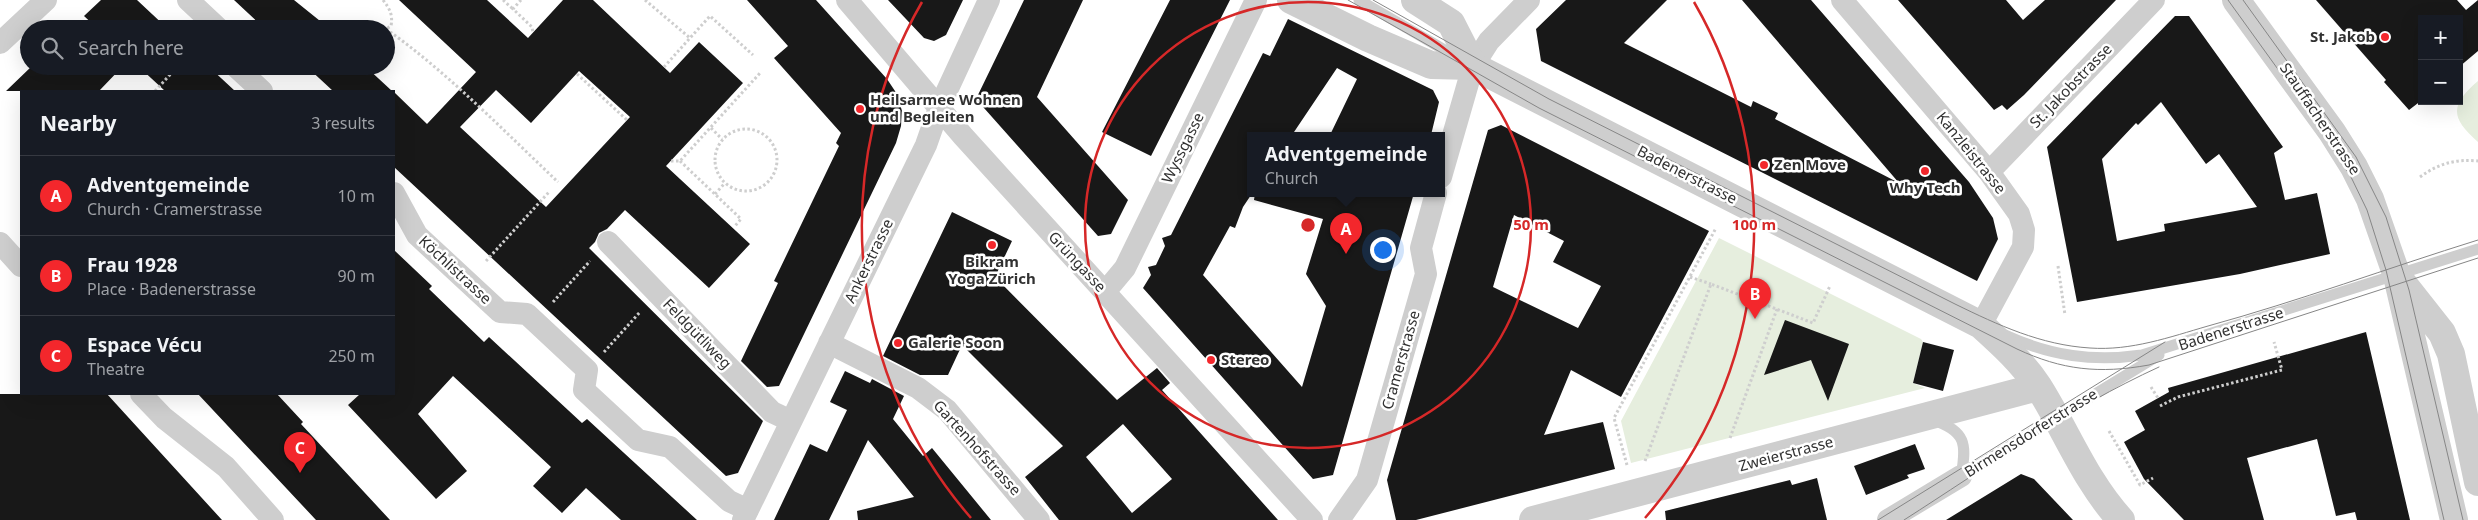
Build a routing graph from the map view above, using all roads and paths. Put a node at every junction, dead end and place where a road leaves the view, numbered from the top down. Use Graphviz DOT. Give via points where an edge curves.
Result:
graph roads {
  1 [pos="46,0"];
  2 [pos="188,0"];
  3 [pos="383,0"];
  4 [pos="503,0"];
  5 [pos="521,0"];
  6 [pos="645,0"];
  7 [pos="847,0"];
  8 [pos="989,0"];
  9 [pos="1256,0"];
  10 [pos="1291,0"];
  11 [pos="1359,0"];
  12 [pos="1415,0"];
  13 [pos="1529,0"];
  14 [pos="1842,0"];
  15 [pos="2154,0"];
  16 [pos="2236,0"];
  17 [pos="513,9"];
  18 [pos="25,20"];
  19 [pos="209,20"];
  20 [pos="392,20"];
  21 [pos="20,24"];
  22 [pos="533,33"];
  23 [pos="395,36"];
  24 [pos="690,38"];
  25 [pos="0,43"];
  26 [pos="753,56"];
  27 [pos="1473,66"];
  28 [pos="664,67"];
  29 [pos="762,72"];
  30 [pos="577,74"];
  31 [pos="170,75"];
  32 [pos="245,75"];
  33 [pos="156,90"];
  34 [pos="261,90"];
  35 [pos="939,108"];
  36 [pos="627,120"];
  37 [pos="711,128"];
  38 [pos="722,139"];
  39 [pos="671,160"];
  40 [pos="680,161"];
  41 [pos="2478,161"];
  42 [pos="1445,163"];
  43 [pos="1989,172"];
  44 [pos="2420,177"];
  45 [pos="558,182"];
  46 [pos="725,183"];
  47 [pos="549,192"];
  48 [pos="715,194"];
  49 [pos="395,195"];
  50 [pos="1435,197"];
  51 [pos="734,226"];
  52 [pos="1716,228"];
  53 [pos="608,242"];
  54 [pos="0,243"];
  55 [pos="2478,249"];
  56 [pos="486,261"];
  57 [pos="20,265"];
  58 [pos="2058,266"];
  59 [pos="2397,276"];
  60 [pos="1690,277"];
  61 [pos="1711,284"];
  62 [pos="1830,286"];
  63 [pos="1105,292"];
  64 [pos="658,293"];
  65 [pos="549,306"];
  66 [pos="1777,309"];
  67 [pos="2065,315"];
  68 [pos="1981,324"];
  69 [pos="2274,342"];
  70 [pos="829,343"];
  71 [pos="2174,347"];
  72 [pos="601,355"];
  73 [pos="2038,387"];
  74 [pos="2151,388"];
  75 [pos="142,395"];
  76 [pos="2158,398"];
  77 [pos="2160,406"];
  78 [pos="1923,417"];
  79 [pos="2055,417"];
  80 [pos="791,421"];
  81 [pos="2109,430"];
  82 [pos="1728,444"];
  83 [pos="1643,466"];
  84 [pos="1628,470"];
  85 [pos="1961,476"];
  86 [pos="2152,478"];
  87 [pos="2478,482"];
  88 [pos="745,515"];
  89 [pos="273,520"];
  90 [pos="1039,520"];
  91 [pos="1312,520"];
  92 [pos="1339,520"];
  93 [pos="1533,520"];
  94 [pos="1888,520"];
  95 [pos="2121,520"];
  96 [pos="2454,520"];
  1 -- 18 [label="street"];
  2 -- 19 [label="street"];
  3 -- 20 [label="path" via="390,10"];
  4 -- 17 [label="path"];
  5 -- 17 [label="path"];
  6 -- 24 [label="path"];
  7 -- 35 [label="street, Grüngasse"];
  8 -- 35 [label="street, Ankerstrasse"];
  9 -- 63 [label="street, Wyssgasse" via="1125,268"];
  10 -- 27 [label="street, Badenerstrasse" via="1430,65"];
  11 -- 27 [label="lane, Badenerstrasse"];
  12 -- 27 [label="street" via="1451,23"];
  13 -- 27 [label="street" via="1489,41"];
  14 -- 43 [label="street, Kanzleistrasse"];
  15 -- 43 [label="street, St. Jakobstrasse"];
  16 -- 59 [label="street, Stauffacherstrasse" via="2354,167 2380,224"];
  17 -- 22 [label="path" via="532,27"];
  21 -- 25 [label="street"];
  23 -- 45 [label="path"];
  24 -- 26 [label="path" via="710,16"];
  24 -- 28 [label="path"];
  27 -- 42 [label="street"];
  27 -- 68 [label="street, Badenerstrasse"];
  29 -- 37 [label="path"];
  30 -- 36 [label="path"];
  31 -- 33 [label="path"];
  32 -- 34 [label="street"];
  35 -- 63 [label="street, Grüngasse"];
  35 -- 70 [label="street, Ankerstrasse" via="926,145"];
  37 -- 38 [label="path"];
  37 -- 40 [label="path"];
  38 -- 46 [label="path" via="714,162"];
  38 -- 46 [label="path" via="732,131 756,130 767,136 777,158 776,170 759,188 748,191"];
  39 -- 40 [label="path"];
  40 -- 48 [label="path"];
  41 -- 44 [label="path" via="2447,162"];
  43 -- 68 [label="street, Kanzleistrasse" via="2019,214 2024,230 2023,247"];
  46 -- 48 [label="path"];
  47 -- 56 [label="path"];
  48 -- 51 [label="path" via="741,219"];
  49 -- 88 [label="street, Köchlistrasse" via="417,235 500,312 526,314 587,370 584,390 638,440 670,447"];
  50 -- 92 [label="street, Cramerstrasse" via="1421,248 1426,274 1367,480"];
  52 -- 60 [label="path"];
  53 -- 64 [label="street, Feldgütliweg"];
  53 -- 65 [label="path"];
  54 -- 57 [label="street"];
  55 -- 59 [label="lane, Badenerstrasse"];
  58 -- 67 [label="path"];
  59 -- 71 [label="lane, Badenerstrasse"];
  59 -- 87 [label="street, Stauffacherstrasse" via="2442,333 2451,354"];
  59 -- 96 [label="street, Stauffacherstrasse"];
  60 -- 61 [label="path"];
  60 -- 84 [label="path" via="1614,418"];
  61 -- 66 [label="path"];
  61 -- 83 [label="path"];
  62 -- 66 [label="path" via="1813,323"];
  63 -- 91 [label="street, Grüngasse"];
  64 -- 72 [label="path"];
  64 -- 80 [label="street, Feldgütliweg" via="772,412"];
  66 -- 82 [label="path"];
  68 -- 71 [label="lane, Badenerstrasse" via="2040,349 2073,357 2115,359"];
  68 -- 73 [label="street, Badenerstrasse" via="2018,359"];
  69 -- 77 [label="path" via="2282,370 2178,397"];
  70 -- 80 [label="street, Ankerstrasse"];
  70 -- 90 [label="street, Gartenhofstrasse" via="933,398 947,410"];
  71 -- 79 [label="lane, Birmensdorferstrasse"];
  73 -- 78 [label="street, Zweierstrasse"];
  73 -- 79 [label="street, Badenerstrasse"];
  74 -- 76 [label="path"];
  75 -- 89 [label="street" via="170,423 226,467"];
  78 -- 85 [label="lane" via="1955,430 1963,440"];
  78 -- 93 [label="street, Zweierstrasse"];
  79 -- 85 [label="lane, Birmensdorferstrasse"];
  79 -- 95 [label="street, Badenerstrasse" via="2084,467"];
  80 -- 88 [label="street, Ankerstrasse"];
  81 -- 86 [label="path" via="2140,485"];
  85 -- 94 [label="street, Birmensdorferstrasse"];
}
